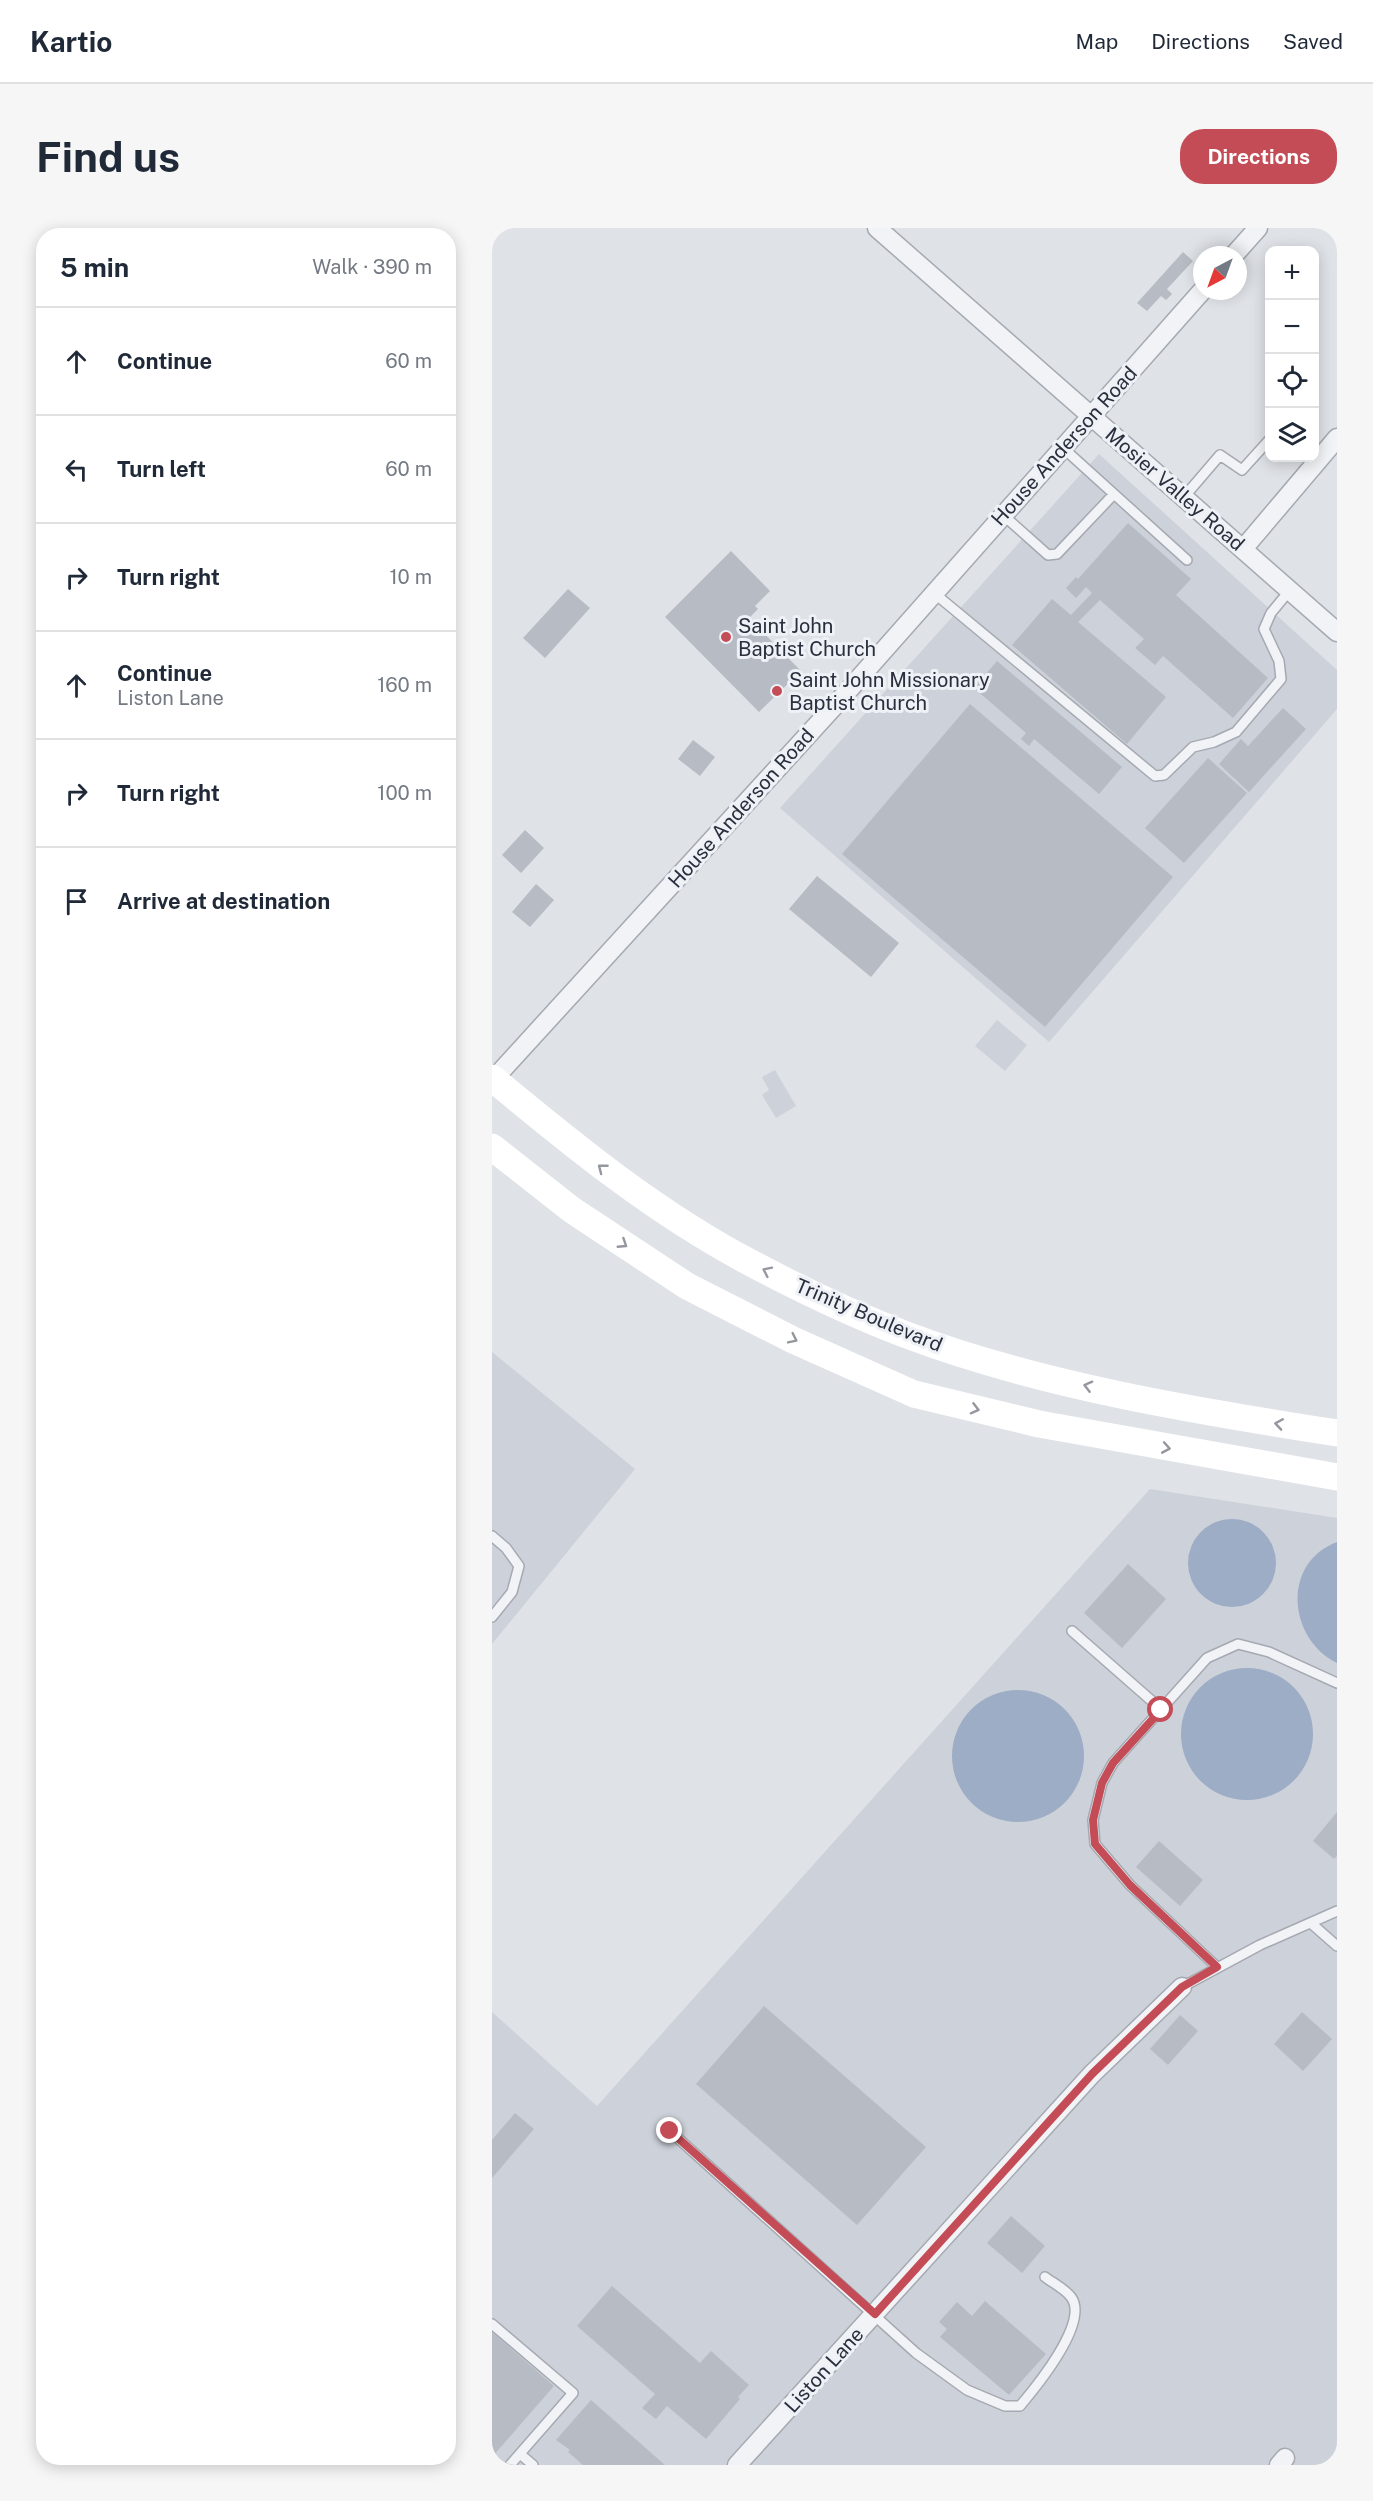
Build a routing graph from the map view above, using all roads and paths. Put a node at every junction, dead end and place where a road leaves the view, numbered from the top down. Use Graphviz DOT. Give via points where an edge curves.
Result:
graph roads {
  1 [pos="877,228"];
  2 [pos="1258,228"];
  3 [pos="1242,246"];
  4 [pos="1194,300"];
  5 [pos="1091,415"];
  6 [pos="1337,438"];
  7 [pos="1265,444"];
  8 [pos="1062,447"];
  9 [pos="1114,494"];
  10 [pos="1184,497"];
  11 [pos="1003,515"];
  12 [pos="1243,549"];
  13 [pos="1187,560"];
  14 [pos="1290,590"];
  15 [pos="934,593"];
  16 [pos="1337,632"];
  17 [pos="493,1079"];
  18 [pos="492,1147"];
  19 [pos="1337,1433"];
  20 [pos="1337,1477"];
  21 [pos="492,1536"];
  22 [pos="492,1617"];
  23 [pos="1072,1631"];
  24 [pos="1337,1683"];
  25 [pos="1161,1710"];
  26 [pos="1337,1911"];
  27 [pos="1312,1924"];
  28 [pos="1337,1946"];
  29 [pos="1217,1967"];
  30 [pos="1182,1987"];
  31 [pos="670,2131"];
  32 [pos="1045,2277"];
  33 [pos="875,2314"];
  34 [pos="492,2324"];
  35 [pos="520,2454"];
  36 [pos="510,2465"];
  37 [pos="533,2465"];
  38 [pos="737,2465"];
  1 -- 5 [label="street, Mosier Valley Road"];
  2 -- 3 [label="street"];
  4 -- 5 [label="street, House Anderson Road"];
  5 -- 8 [label="street, House Anderson Road"];
  5 -- 10 [label="street, Mosier Valley Road"];
  6 -- 12 [label="street"];
  7 -- 10 [label="lane" via="1242,470 1220,455"];
  8 -- 9 [label="lane"];
  8 -- 11 [label="street, House Anderson Road"];
  9 -- 11 [label="lane" via="1057,554 1048,555"];
  9 -- 13 [label="lane"];
  10 -- 12 [label="street, Mosier Valley Road"];
  11 -- 15 [label="street, House Anderson Road"];
  12 -- 14 [label="street, Mosier Valley Road"];
  14 -- 15 [label="lane" via="1271,613 1264,629 1279,661 1281,679 1236,732 1193,747 1164,775 1155,776"];
  14 -- 16 [label="street, Mosier Valley Road"];
  15 -- 17 [label="street, House Anderson Road"];
  19 -- 17 [label="main road, Trinity Boulevard, one-way" via="1117,1393 997,1364 904,1334 749,1262 665,1210 608,1173"];
  18 -- 20 [label="main road, one-way" via="572,1210 687,1286 793,1340 914,1394 1039,1424"];
  21 -- 22 [label="lane" via="519,1566 512,1592"];
  23 -- 25 [label="lane"];
  24 -- 25 [label="lane" via="1269,1652 1238,1644 1207,1658"];
  25 -- 29 [label="lane" via="1113,1763 1102,1783 1093,1820 1095,1844 1130,1885"];
  26 -- 27 [label="lane"];
  27 -- 28 [label="lane"];
  27 -- 29 [label="lane"];
  29 -- 30 [label="lane"];
  30 -- 33 [label="street, Liston Lane" via="1092,2074"];
  31 -- 33 [label="lane"];
  32 -- 33 [label="lane" via="1071,2297 1076,2310 1070,2335 1020,2406 1005,2406 967,2390 916,2353"];
  33 -- 38 [label="street, Liston Lane"];
  34 -- 35 [label="lane" via="573,2393"];
  35 -- 36 [label="lane"];
  35 -- 37 [label="lane"];
}
